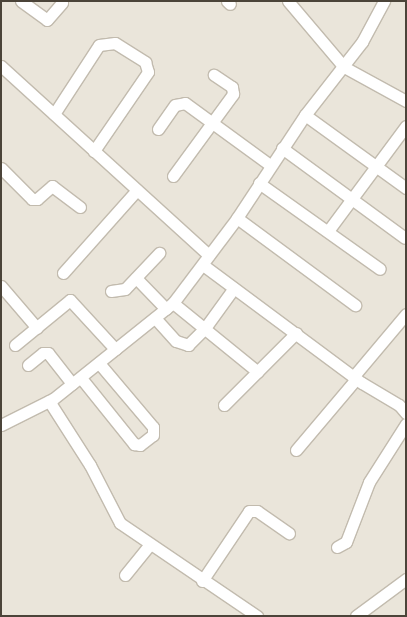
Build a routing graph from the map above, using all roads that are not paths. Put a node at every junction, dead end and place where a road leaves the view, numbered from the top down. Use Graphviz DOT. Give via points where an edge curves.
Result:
graph roads {
  1 [pos="21,1"];
  2 [pos="288,1"];
  3 [pos="384,1"];
  4 [pos="62,3"];
  5 [pos="1,66"];
  6 [pos="344,67"];
  7 [pos="214,75"];
  8 [pos="406,101"];
  9 [pos="54,114"];
  10 [pos="305,115"];
  11 [pos="214,125"];
  12 [pos="406,126"];
  13 [pos="158,129"];
  14 [pos="282,148"];
  15 [pos="94,151"];
  16 [pos="270,165"];
  17 [pos="376,166"];
  18 [pos="1,168"];
  19 [pos="173,176"];
  20 [pos="259,183"];
  21 [pos="406,188"];
  22 [pos="138,190"];
  23 [pos="352,198"];
  24 [pos="80,207"];
  25 [pos="237,218"];
  26 [pos="328,230"];
  27 [pos="405,238"];
  28 [pos="159,253"];
  29 [pos="209,255"];
  30 [pos="203,265"];
  31 [pos="380,269"];
  32 [pos="63,272"];
  33 [pos="136,278"];
  34 [pos="1,286"];
  35 [pos="234,288"];
  36 [pos="111,291"];
  37 [pos="355,305"];
  38 [pos="170,306"];
  39 [pos="406,314"];
  40 [pos="155,318"];
  41 [pos="37,328"];
  42 [pos="205,328"];
  43 [pos="296,333"];
  44 [pos="15,346"];
  45 [pos="115,350"];
  46 [pos="99,363"];
  47 [pos="28,365"];
  48 [pos="258,372"];
  49 [pos="354,378"];
  50 [pos="77,381"];
  51 [pos="49,401"];
  52 [pos="224,405"];
  53 [pos="406,413"];
  54 [pos="406,424"];
  55 [pos="1,425"];
  56 [pos="296,450"];
  57 [pos="289,533"];
  58 [pos="149,545"];
  59 [pos="337,547"];
  60 [pos="125,576"];
  61 [pos="406,579"];
  62 [pos="202,581"];
  63 [pos="257,616"];
  64 [pos="356,616"];
  1 -- 4 [label="street" via="47,20"];
  2 -- 6 [label="street"];
  3 -- 6 [label="street"];
  5 -- 9 [label="street"];
  6 -- 8 [label="street"];
  6 -- 10 [label="street"];
  7 -- 11 [label="street" via="234,91"];
  9 -- 15 [label="street"];
  9 -- 15 [label="street" via="99,45 115,43 145,62 149,67 144,78"];
  10 -- 14 [label="street"];
  10 -- 17 [label="street"];
  11 -- 13 [label="street" via="185,103 178,103"];
  11 -- 16 [label="street"];
  11 -- 19 [label="street"];
  12 -- 17 [label="street"];
  14 -- 16 [label="street"];
  14 -- 23 [label="street"];
  15 -- 22 [label="street"];
  16 -- 20 [label="street"];
  17 -- 21 [label="street"];
  17 -- 23 [label="street"];
  18 -- 24 [label="street" via="32,199 37,199 52,186"];
  20 -- 25 [label="street"];
  20 -- 26 [label="street"];
  22 -- 29 [label="street"];
  22 -- 32 [label="street"];
  23 -- 26 [label="street"];
  23 -- 27 [label="street"];
  25 -- 29 [label="street"];
  25 -- 37 [label="street"];
  26 -- 31 [label="street"];
  28 -- 33 [label="street"];
  29 -- 30 [label="street"];
  30 -- 35 [label="street"];
  30 -- 38 [label="street"];
  33 -- 36 [label="street" via="125,289"];
  33 -- 38 [label="street"];
  34 -- 41 [label="street"];
  35 -- 42 [label="street"];
  35 -- 43 [label="street"];
  38 -- 40 [label="street"];
  38 -- 42 [label="street"];
  39 -- 49 [label="street"];
  40 -- 42 [label="street" via="183,345 191,343"];
  40 -- 45 [label="street"];
  41 -- 44 [label="street"];
  41 -- 45 [label="street" via="67,301 72,301"];
  42 -- 48 [label="street"];
  43 -- 48 [label="street"];
  43 -- 49 [label="street"];
  45 -- 46 [label="street"];
  46 -- 50 [label="street"];
  46 -- 50 [label="street" via="153,427 153,435 140,445 134,444"];
  47 -- 50 [label="street" via="48,353"];
  48 -- 52 [label="street"];
  49 -- 53 [label="street" via="400,405"];
  49 -- 56 [label="street"];
  50 -- 51 [label="street"];
  51 -- 55 [label="street"];
  51 -- 58 [label="street" via="90,465 115,516 128,531"];
  54 -- 59 [label="street" via="370,482 346,542"];
  57 -- 62 [label="street" via="256,511 249,511"];
  58 -- 60 [label="street"];
  58 -- 62 [label="street"];
  61 -- 64 [label="street"];
  62 -- 63 [label="street"];
}
